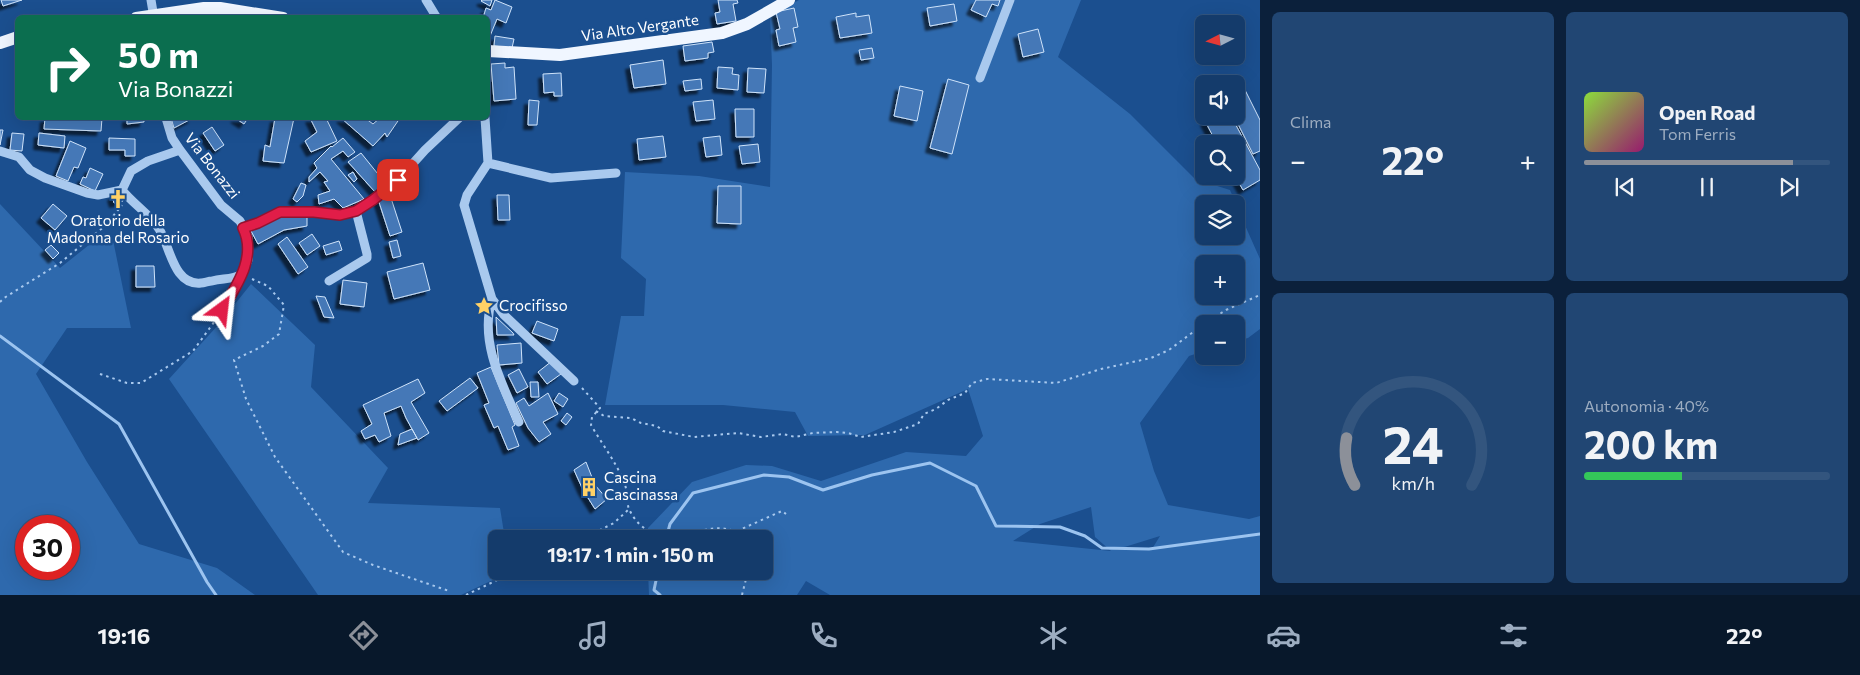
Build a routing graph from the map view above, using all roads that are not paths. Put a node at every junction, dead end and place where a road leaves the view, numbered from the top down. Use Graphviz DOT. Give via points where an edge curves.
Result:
graph roads {
  1 [pos="151,0"];
  2 [pos="426,0"];
  3 [pos="789,0"];
  4 [pos="1010,0"];
  5 [pos="154,15"];
  6 [pos="159,15"];
  7 [pos="264,15"];
  8 [pos="436,15"];
  9 [pos="15,38"];
  10 [pos="0,42"];
  11 [pos="490,51"];
  12 [pos="980,78"];
  13 [pos="167,120"];
  14 [pos="457,120"];
  15 [pos="485,120"];
  16 [pos="180,150"];
  17 [pos="0,151"];
  18 [pos="488,163"];
  19 [pos="616,173"];
  20 [pos="125,194"];
  21 [pos="356,211"];
  22 [pos="243,228"];
  23 [pos="242,274"];
  24 [pos="329,281"];
  25 [pos="492,299"];
  26 [pos="222,310"];
  27 [pos="574,381"];
  28 [pos="519,422"];
  1 -- 5 [label="street"];
  2 -- 8 [label="street"];
  3 -- 11 [label="main road, Via Alto Vergante" via="747,24 722,33 560,55"];
  4 -- 12 [label="street"];
  6 -- 7 [label="main road" via="187,9 220,8"];
  9 -- 10 [label="main road"];
  13 -- 16 [label="street, Via Bonazzi"];
  14 -- 21 [label="street" via="398,180"];
  15 -- 18 [label="street"];
  16 -- 20 [label="street" via="131,171"];
  16 -- 22 [label="street, Via Bonazzi" via="221,205 240,221"];
  17 -- 20 [label="street" via="19,157 30,170 45,178 87,193"];
  18 -- 19 [label="street" via="551,178"];
  18 -- 25 [label="street" via="464,205"];
  20 -- 23 [label="street" via="160,229 172,260 189,281 199,284 233,279"];
  21 -- 22 [label="street" via="340,215 280,212"];
  21 -- 24 [label="street" via="367,258"];
  22 -- 23 [label="street, Via Bonazzi" via="248,237 248,260"];
  23 -- 26 [label="street, Via Bonazzi"];
  25 -- 27 [label="street"];
  25 -- 28 [label="street" via="488,311 492,359"];
}
